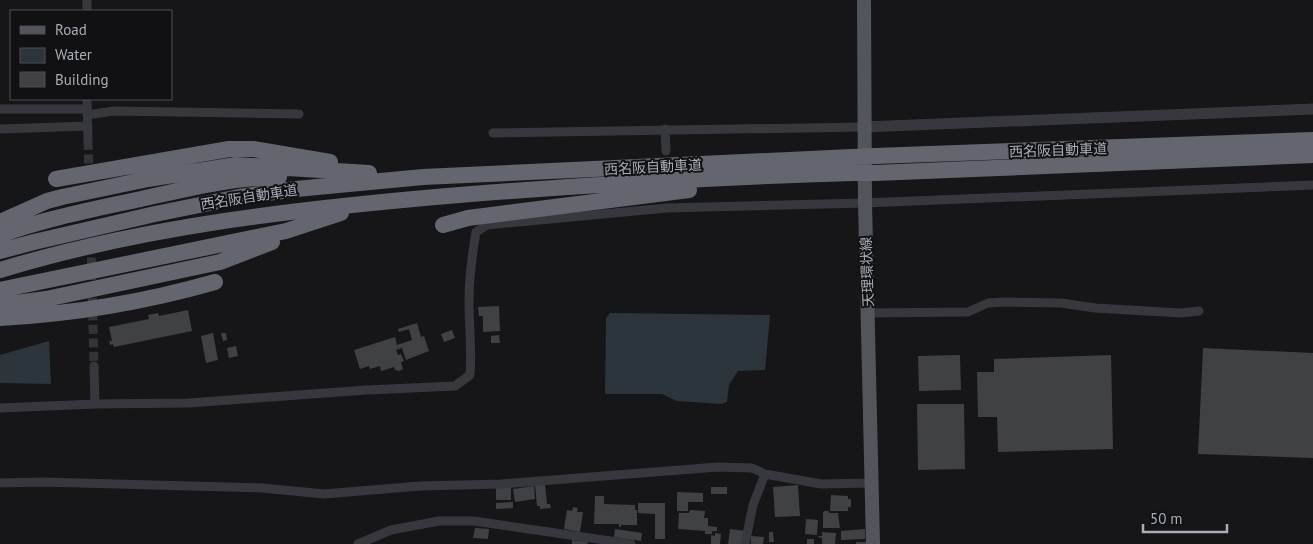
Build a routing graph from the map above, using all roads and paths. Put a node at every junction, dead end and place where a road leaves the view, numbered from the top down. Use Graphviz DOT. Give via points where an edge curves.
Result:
graph roads {
  1 [pos="864,0"];
  2 [pos="87,100"];
  3 [pos="0,109"];
  4 [pos="1313,109"];
  5 [pos="87,112"];
  6 [pos="299,114"];
  7 [pos="88,126"];
  8 [pos="864,127"];
  9 [pos="0,129"];
  10 [pos="665,129"];
  11 [pos="493,133"];
  12 [pos="1313,140"];
  13 [pos="88,141"];
  14 [pos="666,151"];
  15 [pos="1313,155"];
  16 [pos="853,165"];
  17 [pos="796,175"];
  18 [pos="423,177"];
  19 [pos="56,179"];
  20 [pos="1313,185"];
  21 [pos="389,201"];
  22 [pos="865,203"];
  23 [pos="329,216"];
  24 [pos="0,222"];
  25 [pos="442,225"];
  26 [pos="0,229"];
  27 [pos="0,235"];
  28 [pos="281,238"];
  29 [pos="0,243"];
  30 [pos="0,252"];
  31 [pos="0,270"];
  32 [pos="0,277"];
  33 [pos="0,283"];
  34 [pos="0,290"];
  35 [pos="0,298"];
  36 [pos="0,305"];
  37 [pos="0,310"];
  38 [pos="1199,311"];
  39 [pos="868,313"];
  40 [pos="0,318"];
  41 [pos="94,366"];
  42 [pos="95,404"];
  43 [pos="0,408"];
  44 [pos="765,474"];
  45 [pos="0,483"];
  46 [pos="872,483"];
  47 [pos="593,541"];
  48 [pos="358,544"];
  49 [pos="631,544"];
  50 [pos="745,544"];
  51 [pos="873,544"];
  1 -- 8 [label="main road, 天理環状線"];
  2 -- 5 [label="street"];
  3 -- 5 [label="street"];
  4 -- 8 [label="street"];
  5 -- 6 [label="street"];
  5 -- 7 [label="street"];
  7 -- 9 [label="street"];
  7 -- 13 [label="street"];
  8 -- 10 [label="street"];
  8 -- 22 [label="main road, 天理環状線"];
  10 -- 11 [label="street"];
  10 -- 14 [label="street"];
  12 -- 16 [label="highway, 西名阪自動車道, bridge" via="876,156"];
  15 -- 16 [label="highway, 西名阪自動車道, bridge" via="875,173"];
  16 -- 17 [label="highway, 西名阪自動車道"];
  16 -- 18 [label="highway, 西名阪自動車道"];
  17 -- 21 [label="highway, 西名阪自動車道" via="532,188"];
  17 -- 25 [label="highway" via="781,183 687,190 468,218"];
  18 -- 19 [label="highway" via="232,159 84,183"];
  18 -- 24 [label="highway" via="236,165 62,197"];
  18 -- 26 [label="highway" via="235,172 64,206"];
  18 -- 27 [label="highway" via="264,177 210,184 32,224"];
  18 -- 29 [label="highway" via="278,182 224,189"];
  18 -- 30 [label="highway, 西名阪自動車道" via="239,197"];
  20 -- 22 [label="street"];
  21 -- 23 [label="highway"];
  21 -- 31 [label="highway, 西名阪自動車道" via="288,211 119,240"];
  21 -- 32 [label="highway" via="120,247"];
  21 -- 33 [label="highway"];
  22 -- 39 [label="main road, 天理環状線"];
  22 -- 42 [label="street" via="667,205 487,225 476,232 471,262 470,375 454,386 189,403"];
  23 -- 28 [label="highway"];
  23 -- 34 [label="highway" via="286,231"];
  28 -- 35 [label="highway"];
  28 -- 36 [label="highway" via="220,262 46,299"];
  37 -- 40 [label="highway" via="46,308 186,282 215,282 128,302 48,315"];
  38 -- 39 [label="street" via="1005,302 988,303 968,312"];
  39 -- 46 [label="main road, 天理環状線"];
  41 -- 42 [label="street"];
  42 -- 43 [label="street"];
  44 -- 45 [label="street" via="752,468 718,467 324,494 252,488"];
  44 -- 46 [label="street" via="821,484"];
  44 -- 50 [label="street" via="753,505"];
  46 -- 51 [label="main road, 天理環状線"];
  47 -- 48 [label="street" via="474,521 439,521 391,530"];
  47 -- 49 [label="street"];
}
